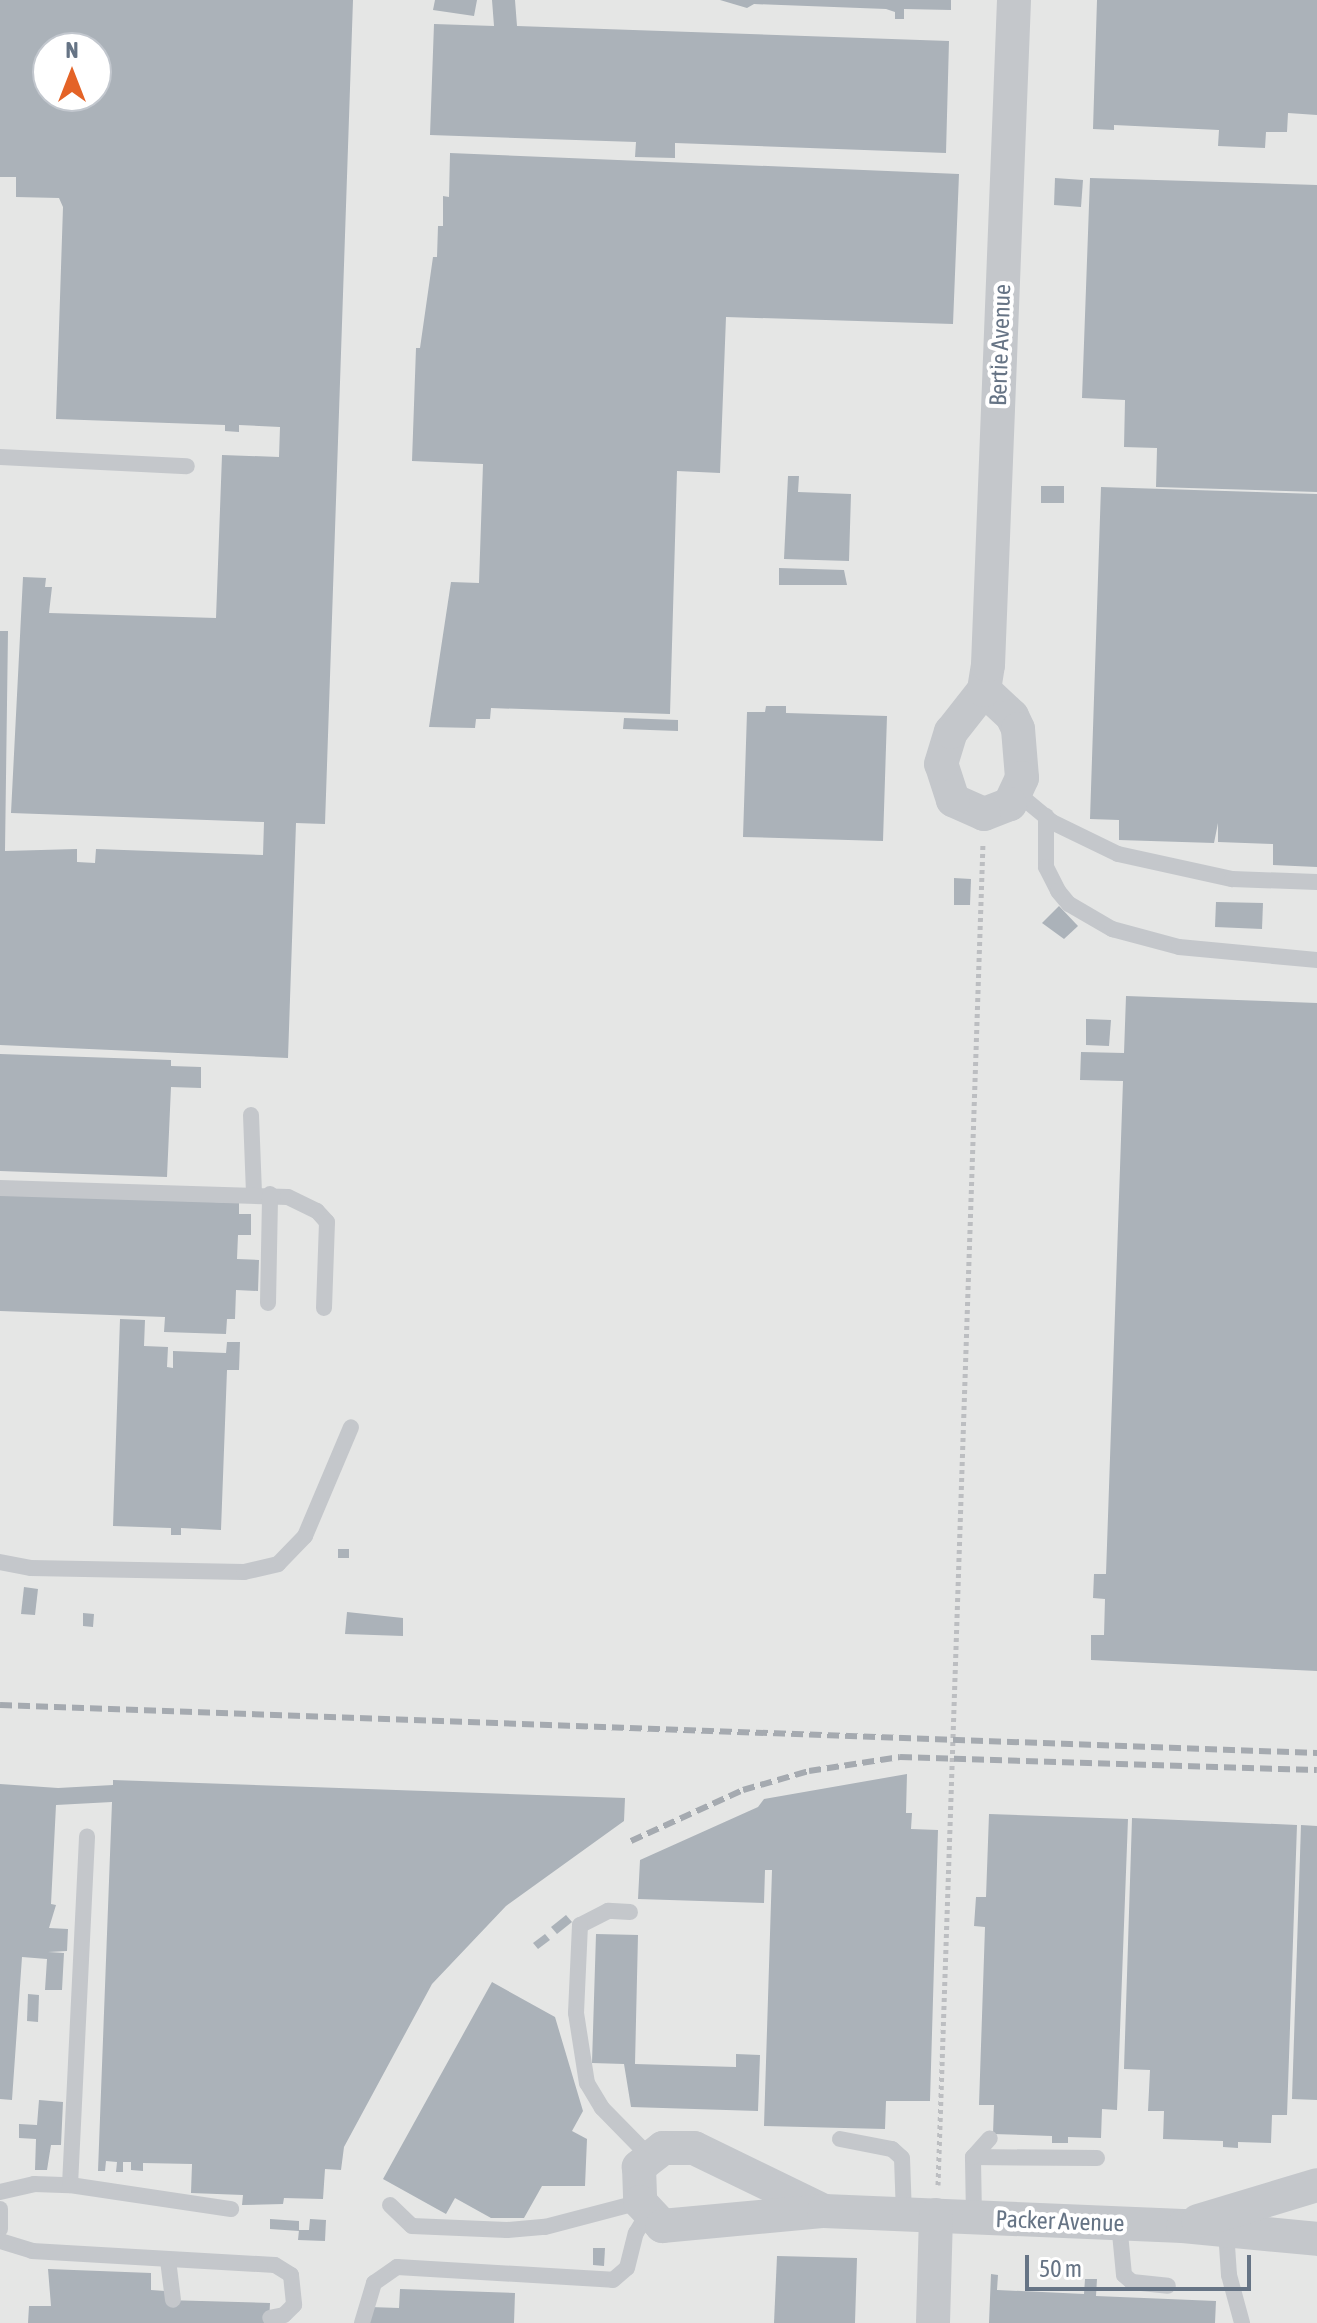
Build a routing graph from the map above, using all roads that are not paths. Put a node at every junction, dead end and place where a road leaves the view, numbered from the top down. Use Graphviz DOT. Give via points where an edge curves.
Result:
graph roads {
  1 [pos="1014,0"];
  2 [pos="0,457"];
  3 [pos="187,466"];
  4 [pos="984,690"];
  5 [pos="1017,793"];
  6 [pos="1046,816"];
  7 [pos="1317,882"];
  8 [pos="1317,960"];
  9 [pos="251,1115"];
  10 [pos="0,1188"];
  11 [pos="262,1193"];
  12 [pos="268,1303"];
  13 [pos="324,1308"];
  14 [pos="351,1427"];
  15 [pos="0,1562"];
  16 [pos="87,1836"];
  17 [pos="630,1912"];
  18 [pos="990,2138"];
  19 [pos="840,2139"];
  20 [pos="648,2155"];
  21 [pos="973,2157"];
  22 [pos="1097,2158"];
  23 [pos="70,2185"];
  24 [pos="1317,2185"];
  25 [pos="0,2192"];
  26 [pos="390,2205"];
  27 [pos="644,2208"];
  28 [pos="0,2209"];
  29 [pos="231,2209"];
  30 [pos="824,2211"];
  31 [pos="920,2215"];
  32 [pos="974,2217"];
  33 [pos="1119,2223"];
  34 [pos="1183,2226"];
  35 [pos="0,2229"];
  36 [pos="1226,2231"];
  37 [pos="1317,2239"];
  38 [pos="0,2241"];
  39 [pos="168,2260"];
  40 [pos="1168,2286"];
  41 [pos="173,2300"];
  42 [pos="270,2318"];
  43 [pos="362,2323"];
  44 [pos="933,2323"];
  45 [pos="1242,2323"];
  1 -- 4 [label="street, Bertie Avenue"];
  2 -- 3 [label="lane"];
  4 -- 5 [label="street" via="1012,716 1018,729 1022,778"];
  4 -- 5 [label="street" via="951,732 941,764 953,800 984,814 1003,811"];
  5 -- 6 [label="lane"];
  6 -- 7 [label="lane" via="1118,854 1232,879"];
  6 -- 8 [label="lane" via="1046,867 1058,891 1069,904 1112,929 1179,947"];
  9 -- 11 [label="lane"];
  10 -- 11 [label="lane"];
  11 -- 12 [label="lane"];
  11 -- 13 [label="lane" via="304,1203 327,1222"];
  14 -- 15 [label="lane" via="305,1536 278,1564 244,1572 31,1568"];
  16 -- 23 [label="lane"];
  17 -- 20 [label="lane" via="608,1911 580,1925 576,2013 587,2083 602,2108"];
  18 -- 21 [label="lane"];
  19 -- 31 [label="lane" via="892,2149 902,2158"];
  20 -- 27 [label="street" via="639,2167"];
  20 -- 30 [label="street, Packer Avenue" via="675,2146 694,2148"];
  21 -- 22 [label="lane"];
  21 -- 32 [label="lane"];
  23 -- 25 [label="lane" via="34,2184"];
  23 -- 29 [label="lane"];
  24 -- 34 [label="street, Packer Avenue"];
  26 -- 27 [label="lane" via="412,2226 507,2230"];
  27 -- 30 [label="street, Packer Avenue" via="662,2226 686,2227"];
  27 -- 43 [label="lane" via="627,2268 613,2280 397,2267 374,2283"];
  28 -- 35 [label="lane"];
  30 -- 31 [label="street, Packer Avenue"];
  31 -- 32 [label="street, Packer Avenue"];
  31 -- 44 [label="street"];
  32 -- 33 [label="street, Packer Avenue"];
  33 -- 34 [label="street, Packer Avenue"];
  33 -- 40 [label="lane" via="1124,2275 1132,2282"];
  34 -- 36 [label="street, Packer Avenue"];
  36 -- 37 [label="street, Packer Avenue"];
  36 -- 45 [label="lane" via="1229,2275"];
  38 -- 39 [label="lane" via="32,2251"];
  39 -- 41 [label="lane"];
  39 -- 42 [label="lane" via="286,2269 294,2305 284,2315"];
}
